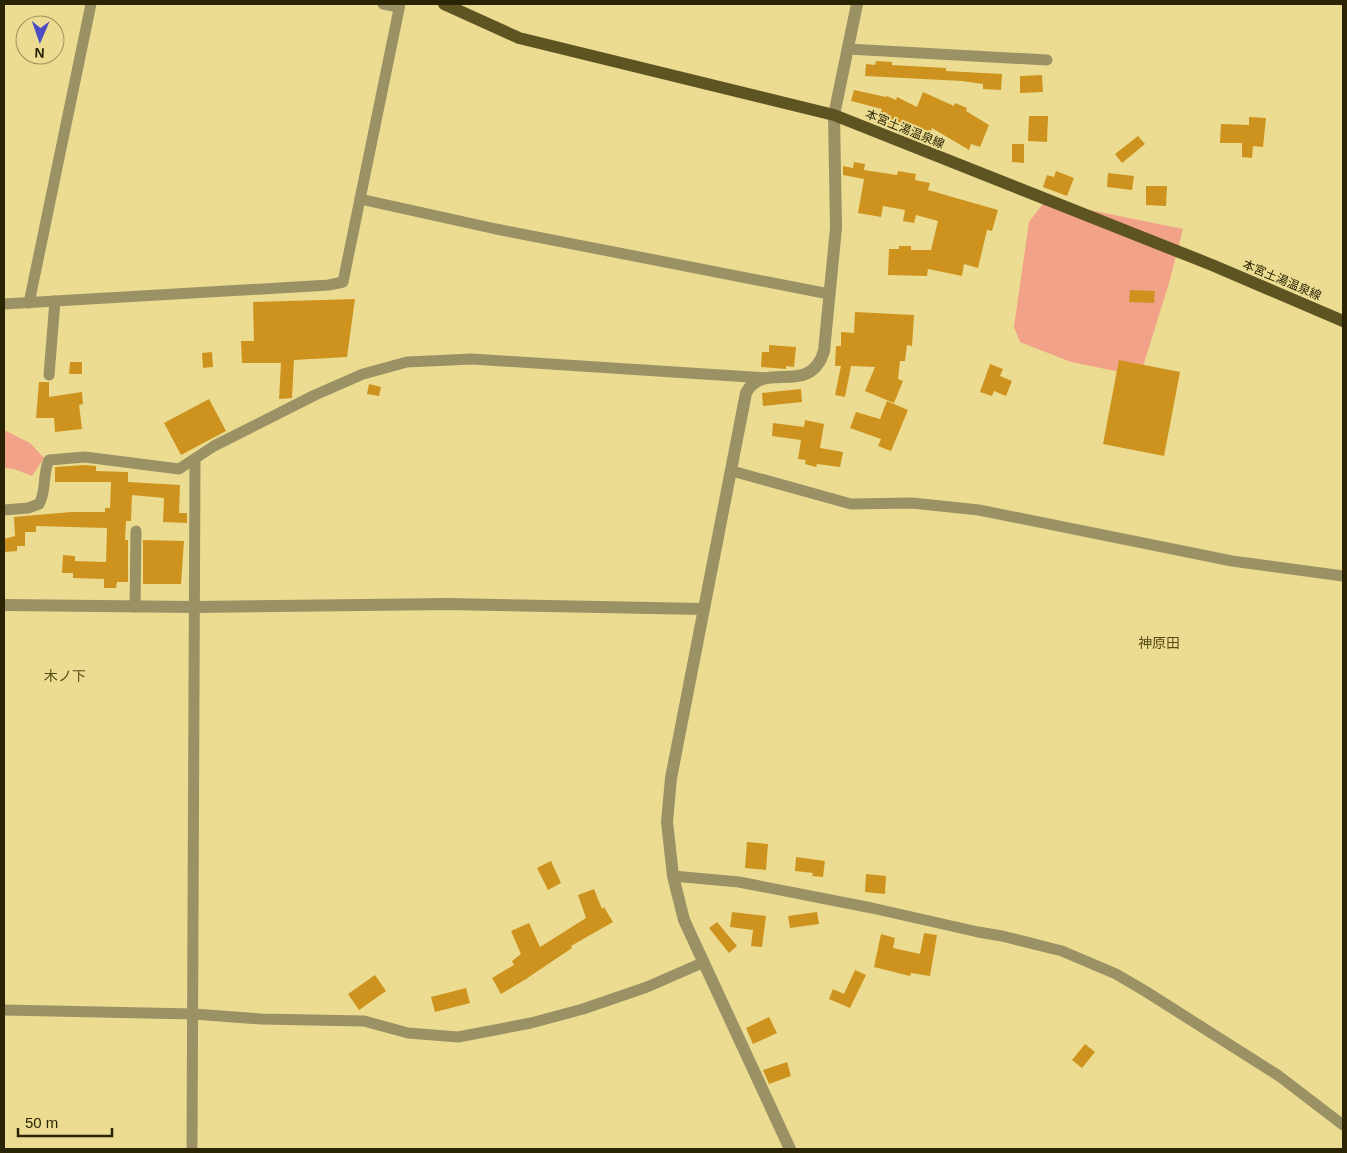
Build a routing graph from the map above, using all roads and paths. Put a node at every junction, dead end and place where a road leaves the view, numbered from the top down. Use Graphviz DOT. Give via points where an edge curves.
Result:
graph roads {
  1 [pos="91,4"];
  2 [pos="383,4"];
  3 [pos="444,4"];
  4 [pos="857,4"];
  5 [pos="399,5"];
  6 [pos="848,48"];
  7 [pos="1047,60"];
  8 [pos="834,115"];
  9 [pos="360,199"];
  10 [pos="829,294"];
  11 [pos="54,302"];
  12 [pos="29,303"];
  13 [pos="4,304"];
  14 [pos="1343,321"];
  15 [pos="49,376"];
  16 [pos="766,378"];
  17 [pos="194,461"];
  18 [pos="732,470"];
  19 [pos="4,510"];
  20 [pos="136,531"];
  21 [pos="1343,576"];
  22 [pos="4,605"];
  23 [pos="134,607"];
  24 [pos="194,607"];
  25 [pos="703,609"];
  26 [pos="673,876"];
  27 [pos="702,963"];
  28 [pos="4,1010"];
  29 [pos="194,1014"];
  30 [pos="1343,1125"];
  31 [pos="192,1149"];
  32 [pos="790,1149"];
  1 -- 12 [label="street"];
  2 -- 5 [label="street"];
  3 -- 8 [label="main road, 本宮土湯温泉線" via="519,38"];
  4 -- 6 [label="street"];
  5 -- 9 [label="street"];
  6 -- 7 [label="street"];
  6 -- 8 [label="street"];
  8 -- 10 [label="street" via="836,228"];
  8 -- 14 [label="main road, 本宮土湯温泉線" via="1204,262"];
  9 -- 10 [label="street"];
  9 -- 11 [label="street" via="343,282"];
  10 -- 16 [label="street" via="824,351 817,368 798,377"];
  11 -- 12 [label="street"];
  11 -- 15 [label="street"];
  12 -- 13 [label="street"];
  16 -- 17 [label="street" via="472,359 407,362 363,374 315,394 214,446"];
  16 -- 18 [label="street" via="753,383 746,392"];
  17 -- 19 [label="street" via="179,469 85,457 49,460 39,504"];
  17 -- 24 [label="street"];
  18 -- 21 [label="street" via="851,504 912,503 979,510 1232,561"];
  18 -- 25 [label="street"];
  20 -- 23 [label="street"];
  22 -- 23 [label="street"];
  23 -- 24 [label="street"];
  24 -- 25 [label="street" via="448,604"];
  24 -- 29 [label="street"];
  25 -- 26 [label="street" via="671,778 667,822"];
  26 -- 27 [label="street" via="684,920"];
  26 -- 30 [label="street" via="739,882 1062,951 1116,974 1152,996 1279,1076"];
  27 -- 29 [label="street" via="647,987 583,1009 458,1037 408,1033 364,1021"];
  27 -- 32 [label="street"];
  28 -- 29 [label="street"];
  29 -- 31 [label="street"];
}
